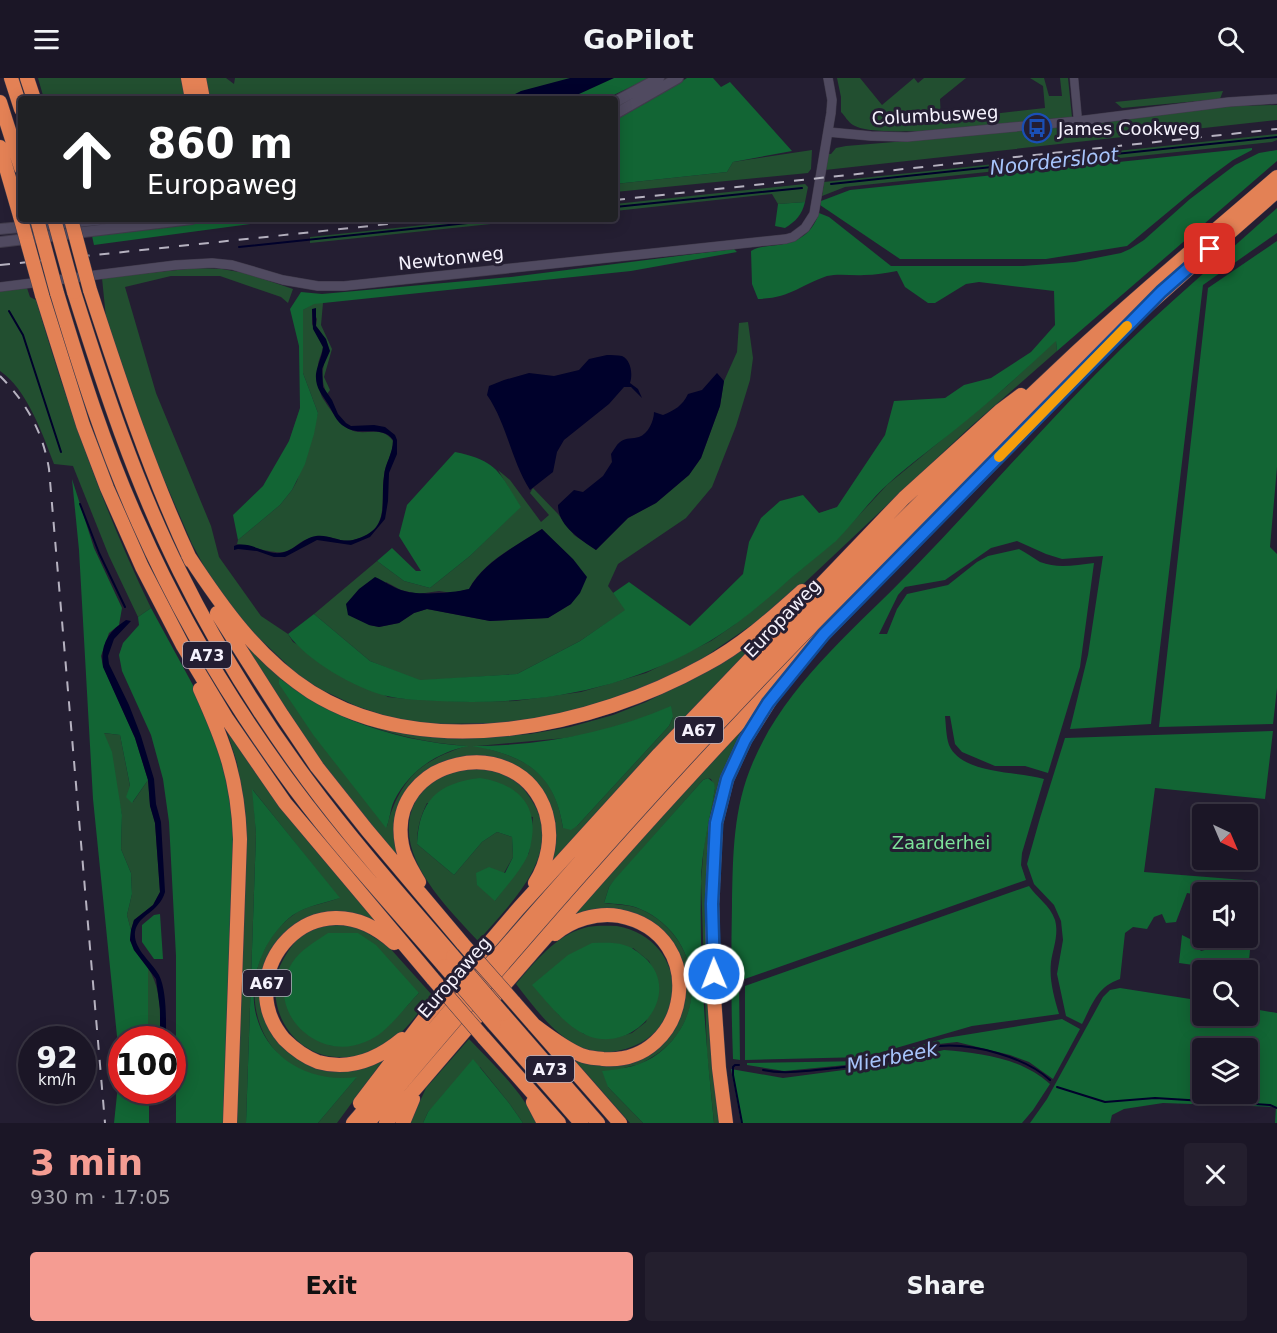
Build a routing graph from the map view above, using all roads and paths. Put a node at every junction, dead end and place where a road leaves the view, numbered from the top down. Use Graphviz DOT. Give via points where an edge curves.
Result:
graph roads {
  1 [pos="11,78"];
  2 [pos="28,78"];
  3 [pos="188,78"];
  4 [pos="199,78"];
  5 [pos="659,78"];
  6 [pos="678,78"];
  7 [pos="828,78"];
  8 [pos="1074,78"];
  9 [pos="33,96"];
  10 [pos="191,96"];
  11 [pos="202,96"];
  12 [pos="1277,99"];
  13 [pos="18,100"];
  14 [pos="618,100"];
  15 [pos="0,102"];
  16 [pos="618,112"];
  17 [pos="1078,120"];
  18 [pos="828,132"];
  19 [pos="0,147"];
  20 [pos="18,159"];
  21 [pos="0,161"];
  22 [pos="1277,177"];
  23 [pos="1277,191"];
  24 [pos="18,209"];
  25 [pos="18,210"];
  26 [pos="22,222"];
  27 [pos="38,222"];
  28 [pos="55,222"];
  29 [pos="72,222"];
  30 [pos="79,222"];
  31 [pos="167,222"];
  32 [pos="0,230"];
  33 [pos="0,242"];
  34 [pos="0,287"];
  35 [pos="1161,292"];
  36 [pos="1068,359"];
  37 [pos="863,538"];
  38 [pos="188,555"];
  39 [pos="824,634"];
  40 [pos="183,646"];
  41 [pos="519,908"];
  42 [pos="434,909"];
  43 [pos="525,958"];
  44 [pos="448,961"];
  45 [pos="433,979"];
  46 [pos="424,1019"];
  47 [pos="498,1019"];
  48 [pos="534,1025"];
  49 [pos="434,1067"];
  50 [pos="521,1082"];
  51 [pos="230,1123"];
  52 [pos="346,1123"];
  53 [pos="353,1123"];
  54 [pos="368,1123"];
  55 [pos="386,1123"];
  56 [pos="403,1123"];
  57 [pos="544,1123"];
  58 [pos="559,1123"];
  59 [pos="581,1123"];
  60 [pos="598,1123"];
  61 [pos="620,1123"];
  62 [pos="726,1123"];
  1 -- 13 [label="highway"];
  2 -- 9 [label="highway"];
  3 -- 10 [label="highway"];
  4 -- 11 [label="highway"];
  5 -- 14 [label="main road"];
  6 -- 16 [label="main road"];
  7 -- 18 [label="street" via="832,106"];
  8 -- 17 [label="street"];
  12 -- 17 [label="street, Columbusweg"];
  15 -- 20 [label="highway"];
  17 -- 18 [label="street, Columbusweg" via="907,137"];
  18 -- 34 [label="street, Newtonweg" via="814,214 805,228 786,239 344,286 299,283 212,263"];
  19 -- 24 [label="highway, A73"];
  21 -- 25 [label="highway, A73"];
  22 -- 36 [label="highway, Europaweg / A67"];
  23 -- 35 [label="highway, Europaweg / A67"];
  26 -- 40 [label="highway, A73, bridge" via="83,425 141,567"];
  27 -- 44 [label="highway, A73, bridge" via="96,419 139,525 202,647 296,790 350,858"];
  28 -- 44 [label="highway, A73, bridge" via="112,410 180,573 251,697 307,780"];
  29 -- 38 [label="highway, A73, bridge" via="126,401"];
  30 -- 32 [label="main road"];
  31 -- 33 [label="main road"];
  35 -- 39 [label="highway, A67"];
  35 -- 54 [label="highway, Europaweg / A67" via="965,474 677,769 531,931"];
  36 -- 37 [label="highway, A67" via="1001,410"];
  36 -- 53 [label="highway, Europaweg / A67" via="881,542 670,761"];
  37 -- 38 [label="highway, A67" via="761,628 679,679 594,712 544,723 471,731 429,730 371,720 310,691 237,626"];
  37 -- 41 [label="highway, A67" via="658,754"];
  38 -- 42 [label="highway, A73" via="222,620 311,758"];
  39 -- 43 [label="highway, A67"];
  39 -- 62 [label="highway" via="768,703 745,740 727,779 716,823 712,904 714,997"];
  40 -- 45 [label="highway, A73" via="226,719 285,803"];
  40 -- 51 [label="highway, A73" via="226,751 239,806"];
  41 -- 42 [label="highway, A73" via="546,858 549,831 544,808 529,785 514,772 469,761 443,768 426,779 404,810 404,855"];
  41 -- 46 [label="highway, A67"];
  42 -- 48 [label="highway, A73, bridge"];
  43 -- 48 [label="highway, A67" via="569,924 610,914 644,924 659,935 676,962 681,985 679,1004 668,1027 649,1047 626,1058 582,1055"];
  43 -- 49 [label="highway, A67"];
  44 -- 47 [label="highway, A73, bridge"];
  45 -- 46 [label="highway, A67" via="375,928 336,917 315,921 296,932 278,951 268,979 268,1005 275,1026 294,1049 321,1063 348,1065 368,1061 394,1046"];
  45 -- 50 [label="highway, A73, bridge"];
  46 -- 52 [label="highway, A67"];
  47 -- 59 [label="highway, A73"];
  47 -- 60 [label="highway, A73"];
  48 -- 61 [label="highway, A73"];
  49 -- 55 [label="highway, A67"];
  49 -- 56 [label="highway"];
  50 -- 57 [label="highway, A73"];
  50 -- 58 [label="highway, A73"];
}
